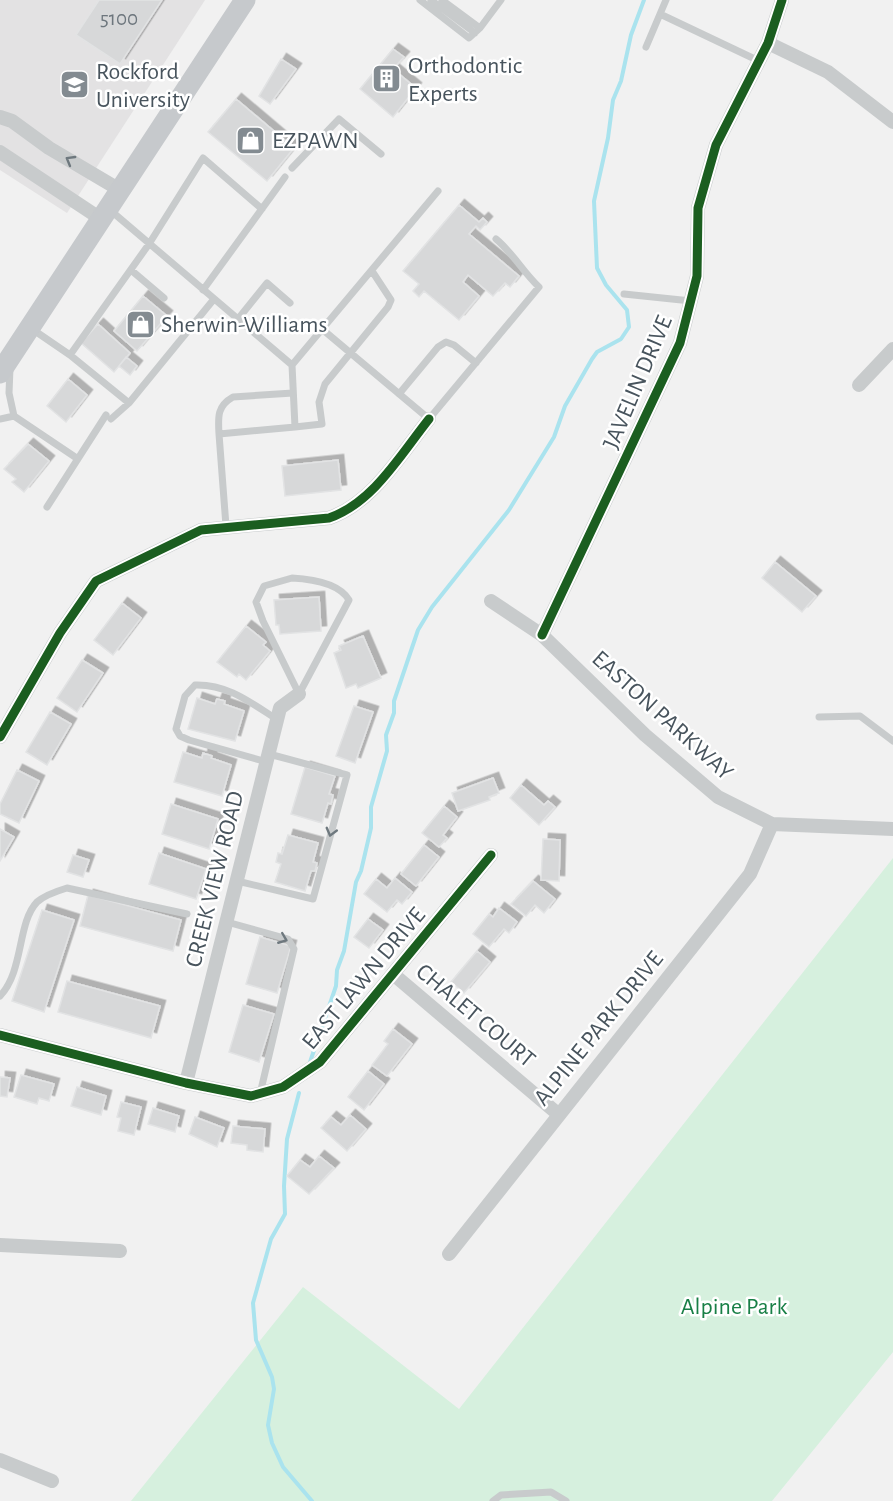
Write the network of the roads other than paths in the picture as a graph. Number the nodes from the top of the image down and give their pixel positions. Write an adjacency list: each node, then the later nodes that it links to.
1 (246, 0): 19 (main road)
2 (420, 0): 9 (lane)
3 (430, 0): 9 (lane)
4 (442, 0): 9 (lane)
5 (501, 0): 9 (lane)
6 (666, 0): 8 (lane)
7 (782, 0): 10 (street, JAVELIN DRIVE)
8 (660, 14): 11 (lane); 12 (lane)
9 (478, 31)
10 (768, 43): 12 (street, JAVELIN DRIVE); 14 (street)
11 (646, 47)
12 (759, 61): 31 (street, JAVELIN DRIVE)
13 (0, 117): 19 (street, one-way to 13)
14 (893, 122)
15 (0, 152): 22 (street)
16 (381, 154): 17 (lane)
17 (292, 168)
18 (285, 177): 21 (lane)
19 (120, 190): 22 (main road)
20 (438, 191): 26 (lane)
21 (262, 209): 24 (lane); 27 (lane)
22 (105, 214): 24 (lane); 34 (main road)
23 (495, 238): 39 (lane)
24 (149, 244): 25 (lane); 27 (lane)
25 (131, 270): 29 (lane); 38 (lane)
26 (372, 271): 35 (lane); 37 (lane)
27 (203, 290): 30 (lane)
28 (624, 294): 31 (lane)
29 (164, 298)
30 (214, 299): 33 (lane); 45 (lane)
31 (691, 301): 55 (street, JAVELIN DRIVE)
32 (290, 303): 33 (lane)
33 (238, 319): 41 (lane)
34 (30, 327): 38 (lane); 40 (main road)
35 (322, 329): 37 (lane); 41 (lane)
36 (893, 350): 42 (street)
37 (350, 353): 44 (lane); 49 (lane)
38 (70, 355): 45 (lane)
39 (476, 363): 44 (lane); 48 (lane)
40 (5, 365): 46 (lane)
41 (292, 365): 43 (lane)
42 (859, 385)
43 (293, 393): 49 (lane); 50 (lane)
44 (399, 394): 48 (lane)
45 (129, 403): 51 (lane)
46 (14, 416): 47 (lane); 51 (lane)
47 (0, 418)
48 (429, 419): 53 (street)
49 (295, 427): 50 (lane)
50 (219, 434): 53 (lane)
51 (78, 459): 52 (lane)
52 (47, 507)
53 (226, 526): 59 (street)
54 (491, 602): 55 (street, EASTON PARKWAY)
55 (542, 636): 62 (street, EASTON PARKWAY)
56 (299, 693): 56 (lane); 58 (street, CREEK VIEW ROAD)
57 (819, 717): 60 (lane)
58 (278, 720): 61 (street, CREEK VIEW ROAD); 61 (lane)
59 (0, 737)
60 (893, 741)
61 (268, 758): 65 (street, CREEK VIEW ROAD); 65 (lane, one-way to 65)
62 (772, 824): 63 (street, EASTON PARKWAY); 73 (street, ALPINE PARK DRIVE)
63 (893, 829)
64 (491, 855): 68 (street, EAST LAWN DRIVE)
65 (237, 881): 67 (street, CREEK VIEW ROAD)
66 (187, 914): 69 (lane)
67 (227, 922): 71 (street, CREEK VIEW ROAD); 72 (lane, one-way to 72)
68 (393, 974): 72 (street, EAST LAWN DRIVE); 73 (street, CHALET COURT)
69 (0, 996)
70 (0, 1035): 71 (street, EAST LAWN DRIVE)
71 (186, 1083): 72 (street, EAST LAWN DRIVE)
72 (260, 1094)
73 (558, 1114): 76 (street, ALPINE PARK DRIVE)
74 (0, 1245): 75 (street)
75 (120, 1251)
76 (449, 1254)
77 (0, 1460): 78 (street)
78 (52, 1481)
79 (494, 1501): 80 (lane)
80 (566, 1501)

